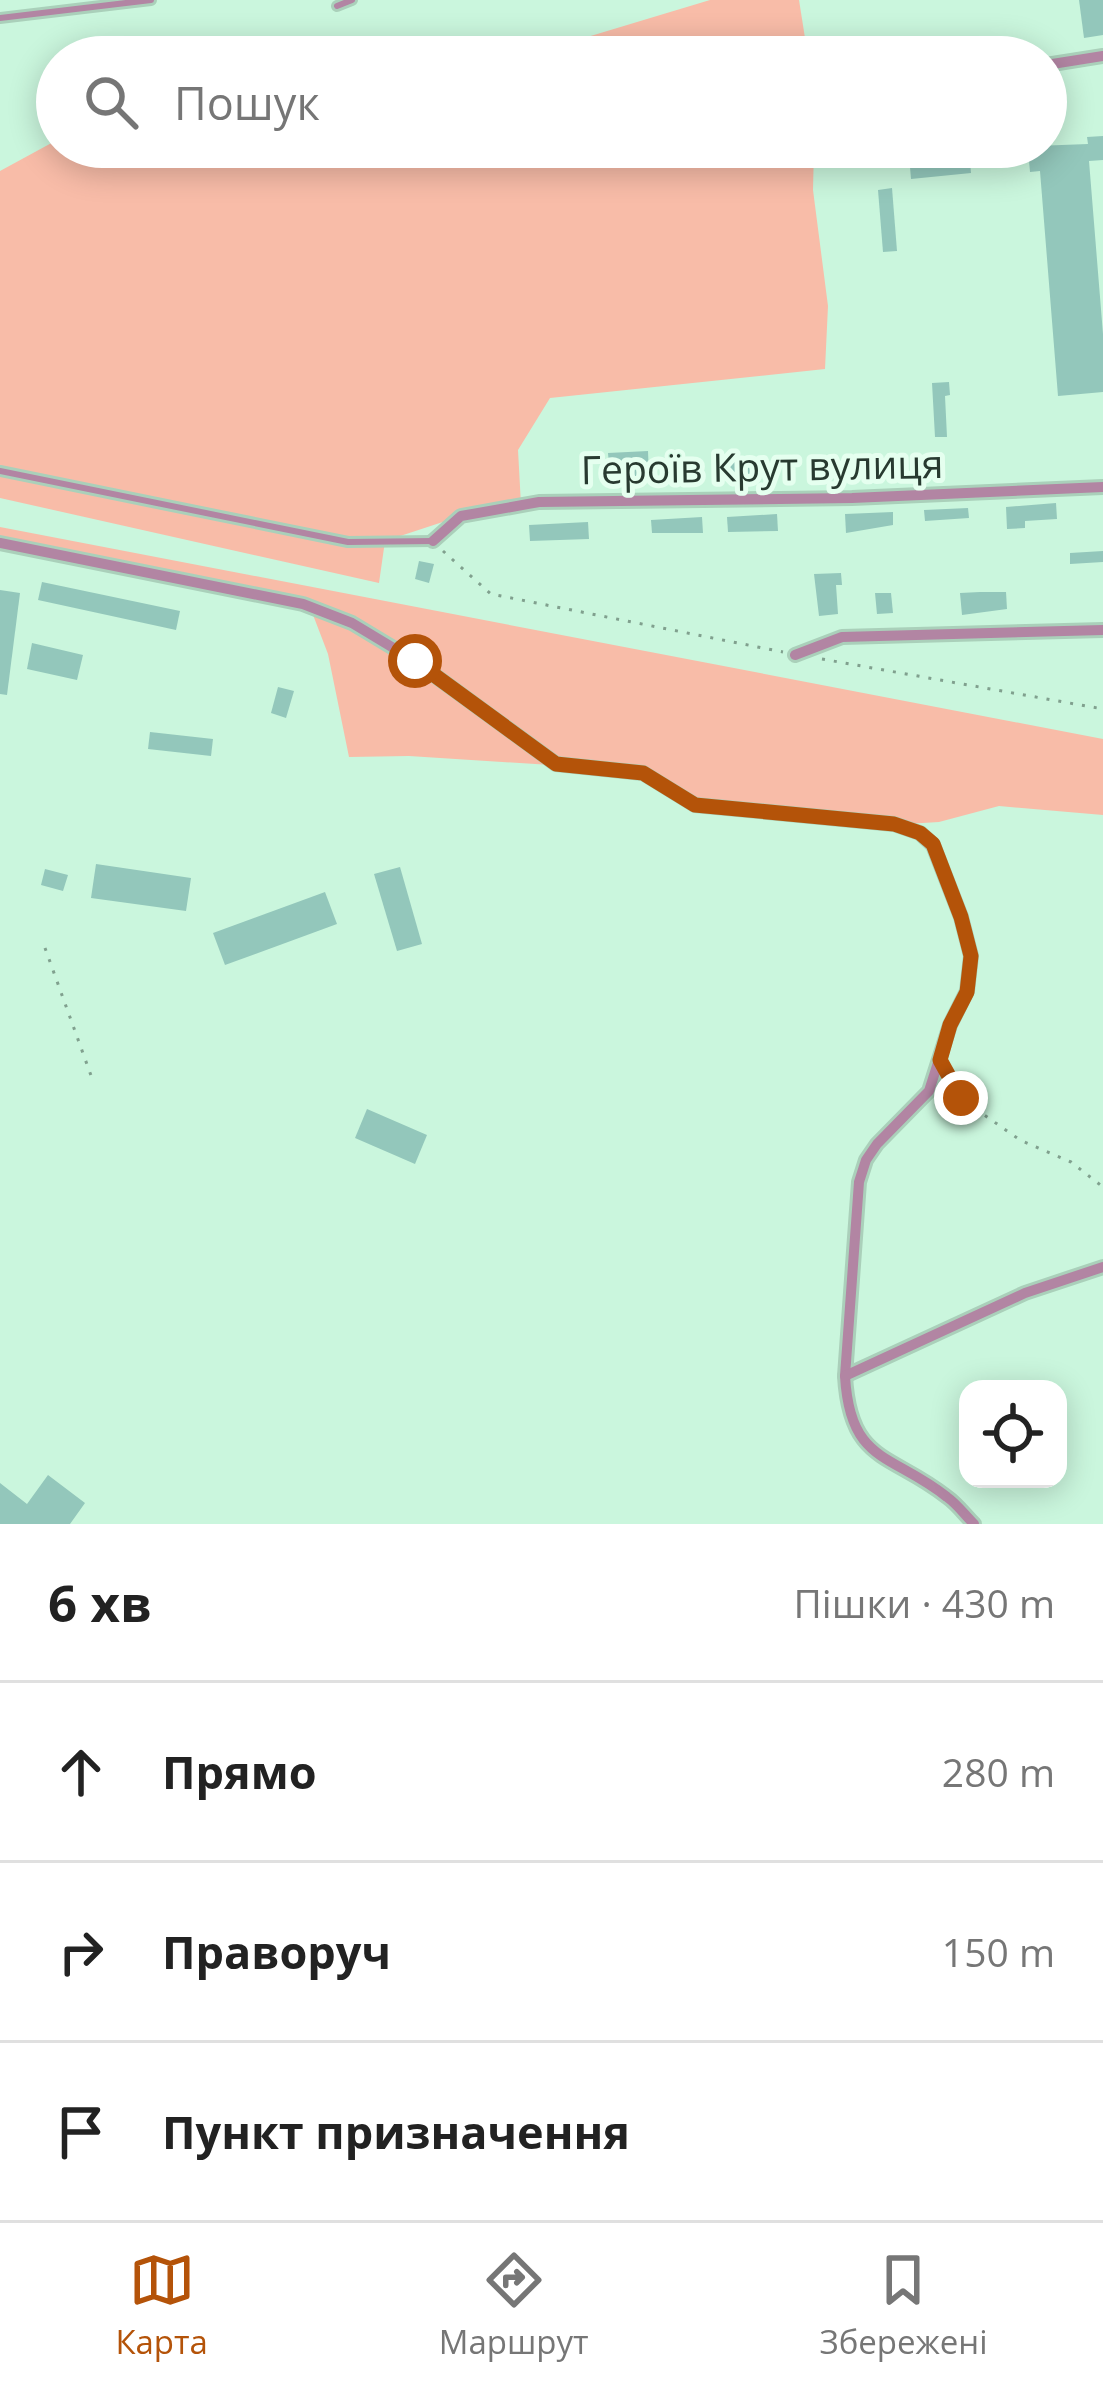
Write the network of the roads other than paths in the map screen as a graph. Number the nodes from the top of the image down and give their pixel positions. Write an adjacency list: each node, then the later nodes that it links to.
1 (151, 0): 4 (lane)
2 (352, 0): 3 (lane)
3 (337, 6)
4 (0, 18)
5 (1103, 56): 6 (street)
6 (1067, 62)
7 (0, 470): 9 (lane)
8 (1103, 487): 9 (street, Героїв Крут вулиця)
9 (433, 541)
10 (0, 543): 14 (street)
11 (1103, 629): 12 (street)
12 (795, 655)
13 (1103, 1267): 14 (street)
14 (845, 1376): 15 (street)
15 (974, 1524)

